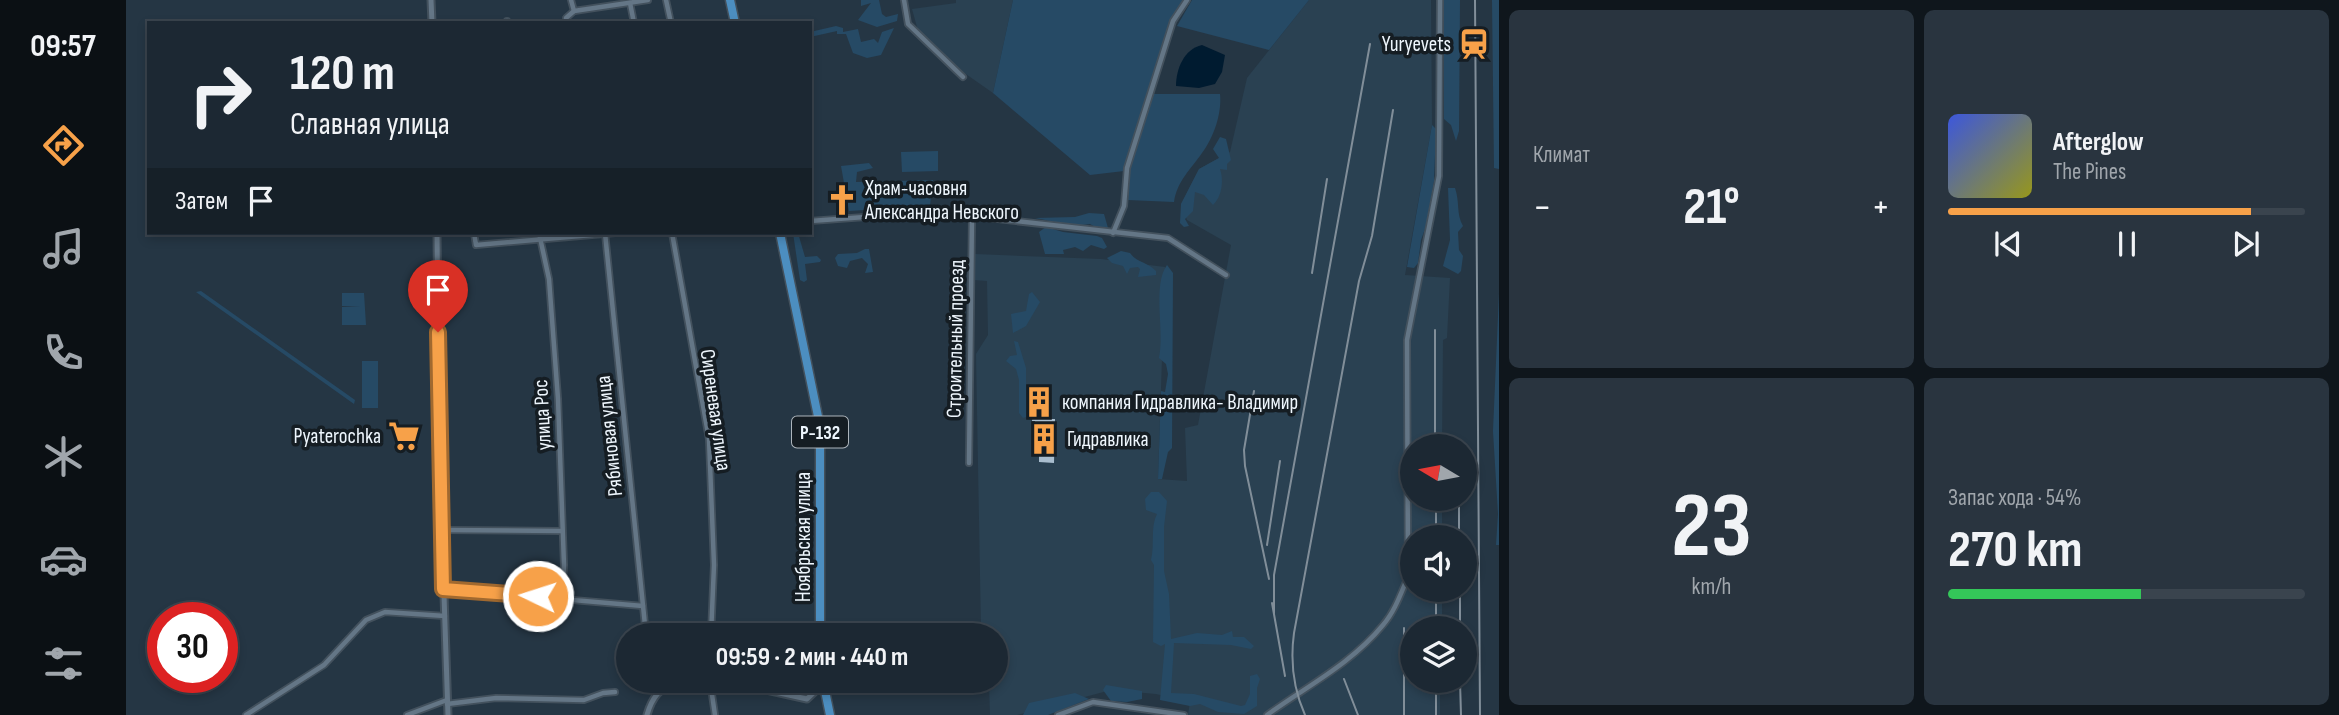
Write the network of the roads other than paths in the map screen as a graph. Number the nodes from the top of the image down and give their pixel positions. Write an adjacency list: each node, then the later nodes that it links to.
1 (431, 0): 11 (street)
2 (571, 0): 10 (street)
3 (648, 0): 9 (street)
4 (666, 0): 14 (street)
5 (730, 0): 15 (highway)
6 (904, 0): 16 (street)
7 (1187, 0): 19 (street)
8 (1440, 0): 54 (street)
9 (630, 4): 10 (street); 13 (street)
10 (574, 11): 12 (street)
11 (432, 21)
12 (566, 21)
13 (634, 21)
14 (671, 21)
15 (735, 21)
16 (963, 77)
17 (972, 215): 18 (street); 19 (street); 29 (street, Строительный проезд)
18 (812, 221)
19 (1113, 233): 28 (street)
20 (437, 235): 30 (street)
21 (474, 235): 27 (street)
22 (539, 235): 27 (street, улица Рос)
23 (597, 235): 27 (street)
24 (606, 235): 34 (street, Рябиновая улица)
25 (672, 235): 37 (street, Сиреневая улица)
26 (780, 235): 38 (highway, Ноябрьская улица / Р-132)
27 (540, 241): 31 (street, улица Рос)
28 (1226, 275)
29 (969, 463)
30 (443, 530): 31 (street); 32 (street)
31 (561, 531): 33 (street, улица Рос)
32 (443, 589): 33 (street); 35 (street)
33 (562, 598): 34 (street)
34 (643, 606): 36 (street, Рябиновая улица)
35 (445, 617): 45 (street); 46 (street)
36 (645, 623)
37 (712, 623)
38 (820, 623)
39 (615, 692): 45 (street)
40 (657, 693): 49 (street)
41 (712, 693): 50 (street)
42 (779, 693): 43 (street)
43 (813, 693)
44 (825, 693): 51 (highway)
45 (447, 702): 47 (street); 48 (street)
46 (246, 715)
47 (407, 715)
48 (448, 715)
49 (647, 715)
50 (715, 715)
51 (830, 715)
52 (1058, 715): 53 (street)
53 (1184, 715)
54 (1267, 715)

